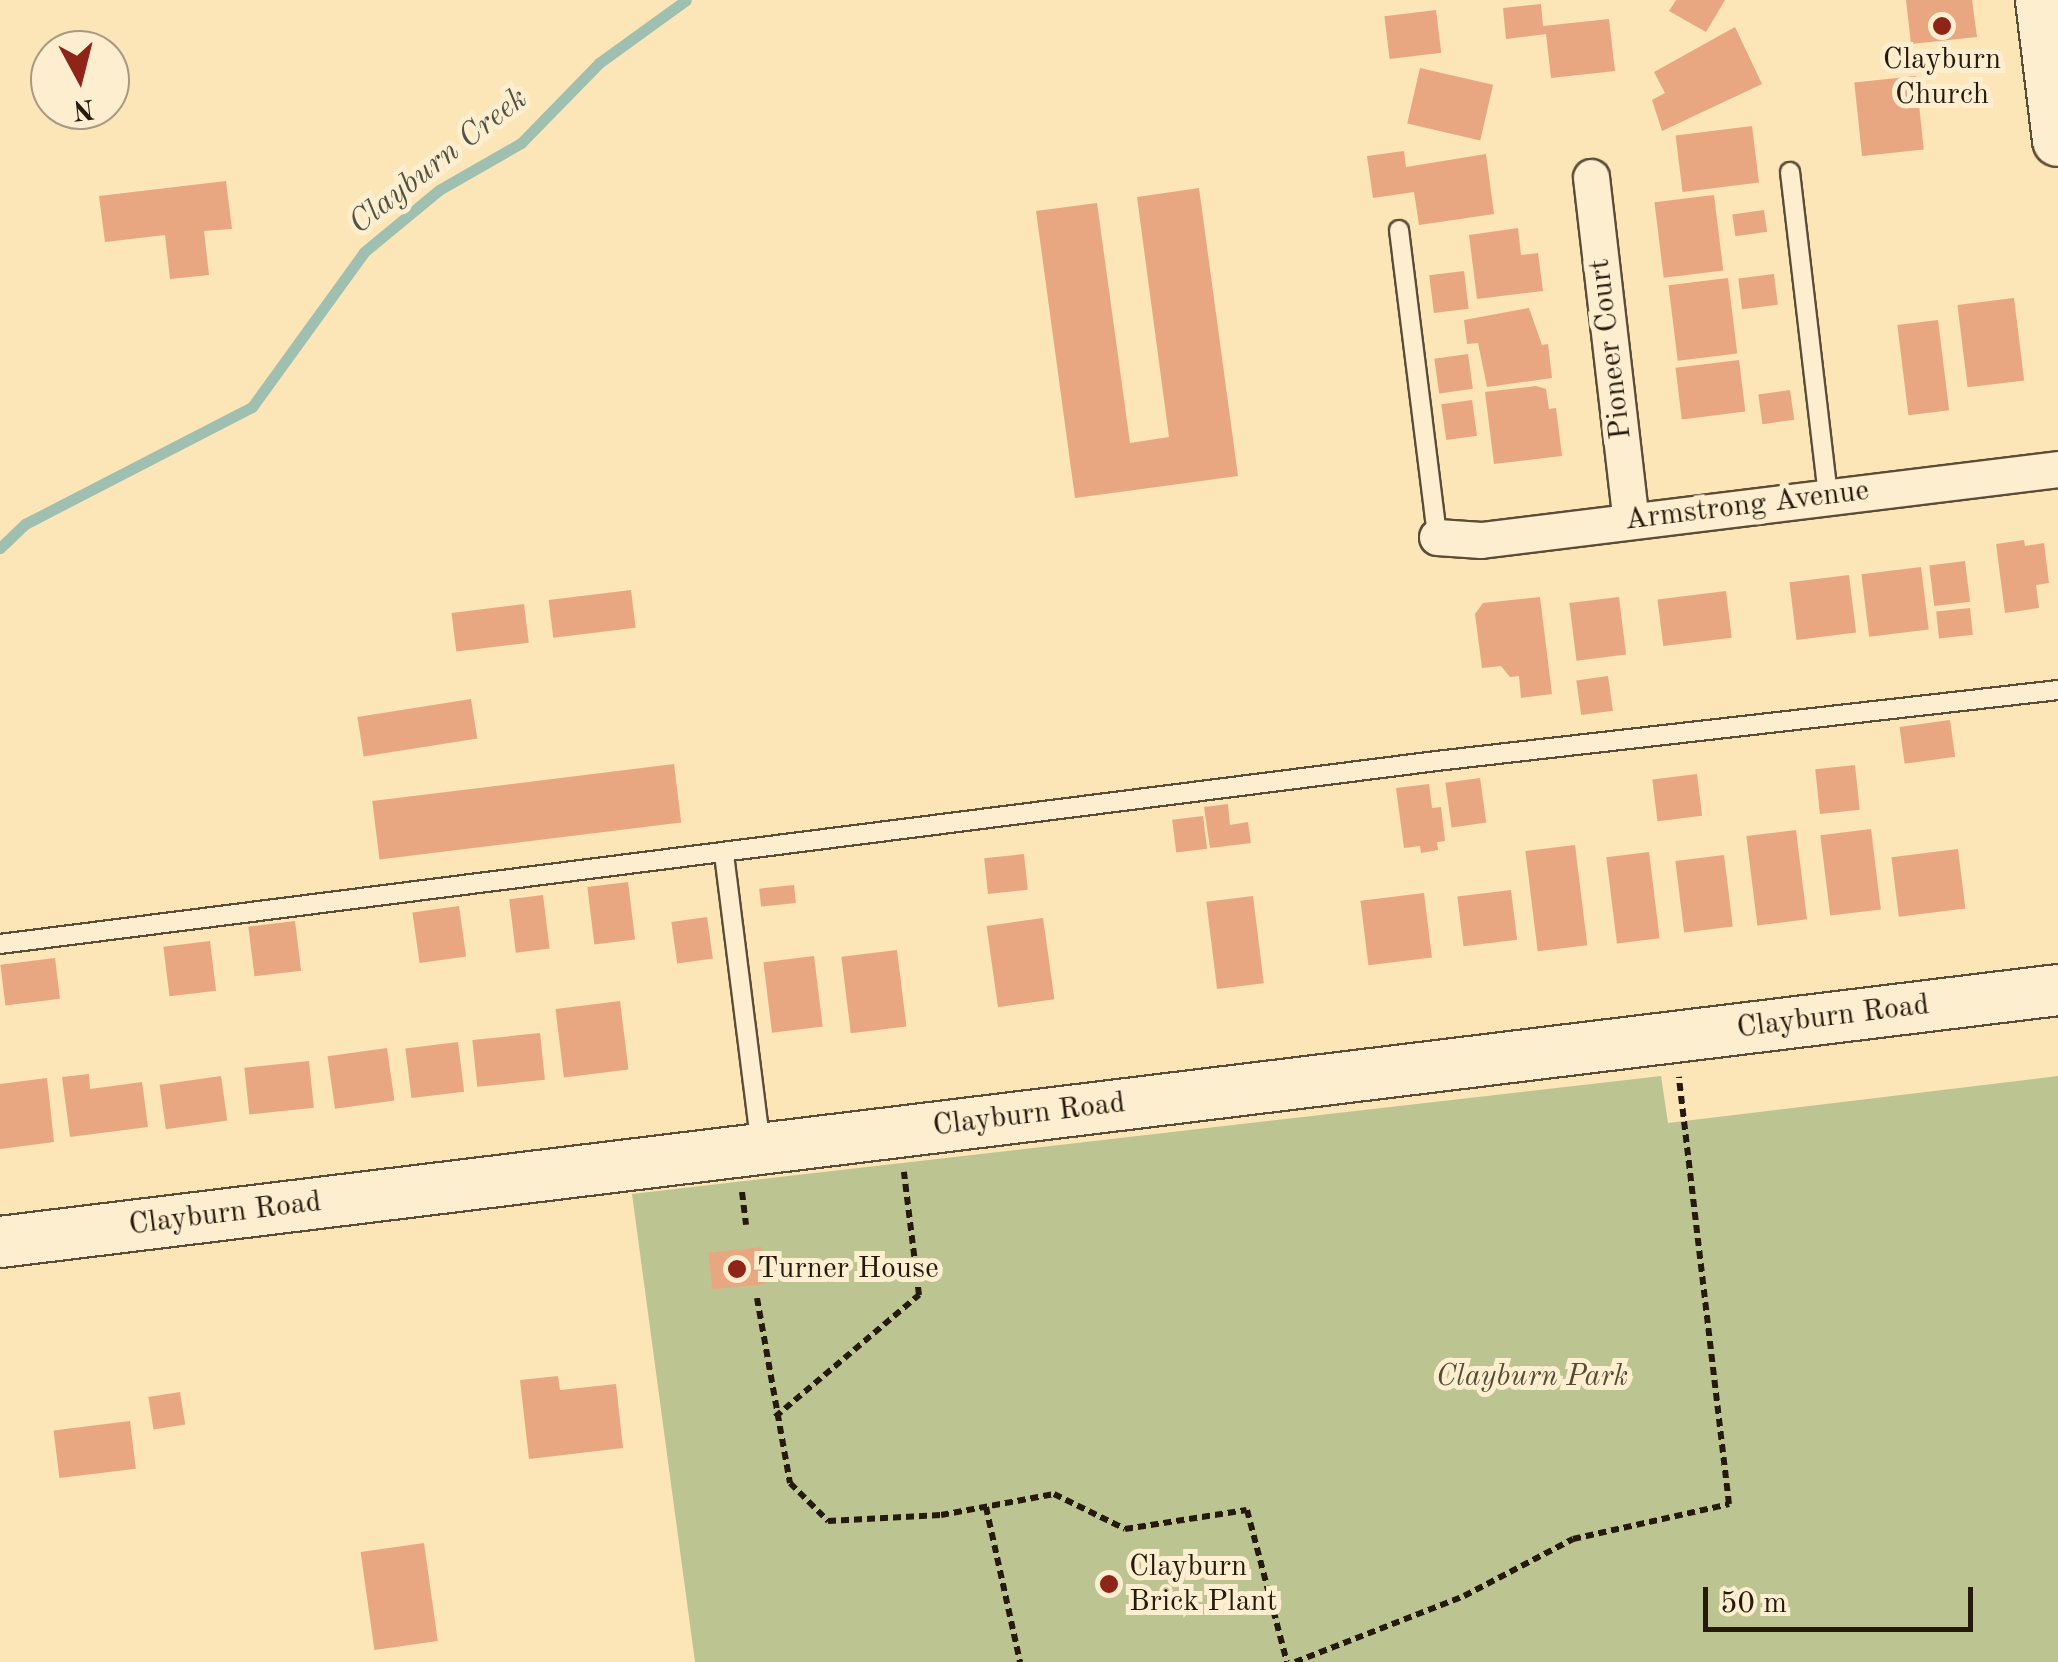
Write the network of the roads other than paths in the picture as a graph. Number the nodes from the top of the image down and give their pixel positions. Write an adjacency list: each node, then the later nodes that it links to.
1 (2041, 0): 2 (street)
2 (2058, 140)
3 (1790, 172): 7 (lane)
4 (1591, 176): 8 (street, Pioneer Court)
5 (1399, 230): 9 (lane)
6 (2058, 469): 7 (street, Armstrong Avenue)
7 (1828, 496): 8 (street, Armstrong Avenue)
8 (1631, 521): 9 (street, Armstrong Avenue)
9 (1437, 537)
10 (2058, 690): 11 (lane)
11 (724, 854): 12 (lane); 14 (lane)
12 (0, 944)
13 (2058, 990): 14 (street, Clayburn Road)
14 (761, 1148): 15 (street, Clayburn Road)
15 (0, 1242)

